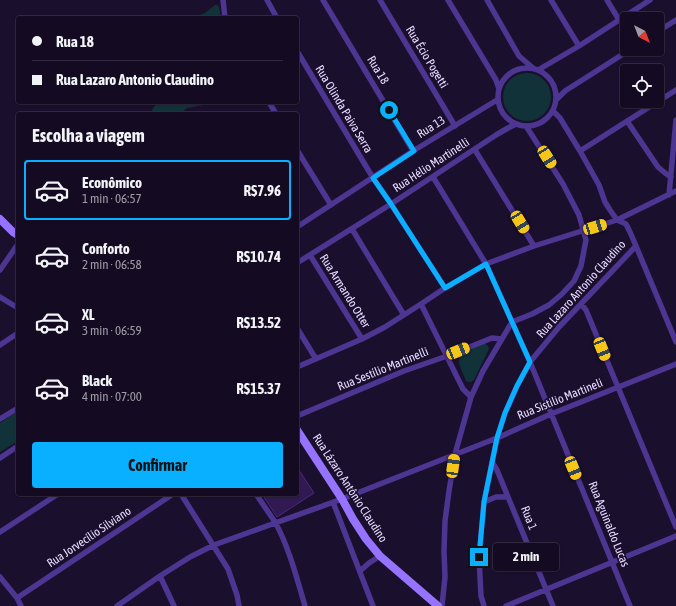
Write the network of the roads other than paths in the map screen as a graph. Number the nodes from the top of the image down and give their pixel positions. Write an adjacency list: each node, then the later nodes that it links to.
1 (223, 0): 10 (street)
2 (267, 0): 11 (street)
3 (323, 0): 30 (street, Rua 18)
4 (380, 0): 27 (street, Rua Écio Pogetti)
5 (448, 0): 19 (street)
6 (487, 0): 18 (street)
7 (551, 0): 15 (street)
8 (608, 0): 12 (street)
9 (650, 0): 12 (street)
10 (225, 16)
11 (276, 16)
12 (619, 20): 15 (street)
13 (676, 20): 14 (street)
14 (664, 28)
15 (579, 46): 18 (street)
16 (299, 54): 35 (street, Rua Olinda Paiva Serra)
17 (620, 55): 22 (street)
18 (535, 69): 19 (street); 22 (street)
19 (499, 89): 21 (street)
20 (676, 90): 25 (street)
21 (498, 100): 26 (street); 27 (street, Rua 13)
22 (556, 101): 23 (street)
23 (553, 111): 28 (street); 31 (street, Rua Lazaro Antonio Claudino)
24 (676, 120): 34 (street)
25 (627, 121): 31 (street); 34 (street)
26 (516, 124): 28 (street); 29 (street, Rua Hélio Martinelli)
27 (455, 126): 30 (street, Rua 13)
28 (526, 126): 44 (street)
29 (475, 150): 33 (street, Rua Hélio Martinelli); 46 (street)
30 (414, 151): 35 (street, Rua 13)
31 (580, 151): 41 (street, Rua Lazaro Antonio Claudino)
32 (299, 158): 39 (street)
33 (433, 177): 38 (street, Rua Hélio Martinelli); 51 (street)
34 (671, 177): 37 (street)
35 (373, 178): 38 (street, Rua Olinda Paiva Serra); 39 (street, Rua 13)
36 (676, 191): 37 (street)
37 (669, 195): 41 (street)
38 (391, 204): 43 (street, Rua Hélio Martinelli); 53 (street, Rua Olinda Paiva Serra)
39 (331, 205): 42 (street, Rua 13)
40 (0, 219): 45 (main road)
41 (617, 220): 44 (street); 47 (street, Rua Lazaro Antonio Claudino)
42 (299, 226)
43 (352, 229): 49 (street, Rua Hélio Martinelli); 58 (street)
44 (584, 230): 46 (street); 59 (street, Rua Lazaro Antonio Claudino)
45 (16, 234)
46 (534, 246): 51 (street)
47 (636, 246): 56 (street, Rua Lazaro Antonio Claudino); 64 (street)
48 (16, 247): 52 (street)
49 (310, 255): 50 (street, Rua Hélio Martinelli); 62 (street, Rua Armando Otter)
50 (299, 262)
51 (486, 264): 53 (street); 59 (street)
52 (0, 270)
53 (445, 288): 55 (street)
54 (0, 297): 57 (street)
55 (422, 304): 58 (street); 66 (street)
56 (581, 304): 68 (street, Rua Lazaro Antonio Claudino); 71 (street)
57 (16, 307)
58 (404, 315): 62 (street)
59 (512, 322): 63 (street); 68 (street)
60 (299, 331): 67 (street)
61 (16, 334): 65 (street)
62 (362, 339): 67 (street)
63 (501, 339): 66 (street, Rua Sestílio Martinelli); 72 (street)
64 (676, 342)
65 (0, 345)
66 (447, 356): 72 (street); 75 (street, Rua Sestílio Martinelli)
67 (316, 359): 70 (street)
68 (530, 362): 74 (street, Rua Aguinaldo Lucas); 77 (street, Rua Lazaro Antonio Claudino)
69 (676, 364): 71 (street, Rua Sistilio Martineli)
70 (299, 366)
71 (618, 388): 74 (street, Rua Sistilio Martineli); 92 (street)
72 (471, 396): 80 (street)
73 (16, 409): 76 (street)
74 (551, 414): 77 (street, Rua Sistilio Martineli); 97 (street, Rua Aguinaldo Lucas)
75 (299, 415)
76 (0, 419)
77 (497, 438): 80 (street, Rua Sistilio Martineli); 82 (street, Rua Lazaro Antonio Claudino)
78 (300, 441): 88 (main road, Rua Lázaro Antônio Claudino)
79 (16, 447): 81 (street)
80 (455, 454): 88 (street, Rua Sistilio Martineli); 110 (street)
81 (0, 458)
82 (492, 462): 87 (street, Rua 1); 90 (street, Rua Lazaro Antonio Claudino)
83 (55, 496): 93 (street)
84 (170, 496): 102 (street, Rua Jorvecílio Silviano)
85 (182, 496): 95 (street)
86 (257, 496): 91 (street)
87 (508, 497): 90 (street); 101 (street, Rua 1)
88 (342, 499): 89 (street, Rua Sistilio Martineli); 96 (main road, Rua Lázaro Antônio Claudino)
89 (333, 502): 91 (street, Rua Sistilio Martineli); 98 (street)
90 (484, 502): 111 (street, Rua Lazaro Antonio Claudino)
91 (275, 523): 95 (street, Rua Sistilio Martineli); 107 (street)
92 (676, 527)
93 (0, 532)
94 (676, 536): 97 (street)
95 (214, 545): 99 (street, Rua Sistilio Martineli); 106 (street)
96 (380, 556): 98 (street); 109 (main road, Rua Lázaro Antônio Claudino)
97 (612, 563): 101 (street); 114 (street, Rua Aguinaldo Lucas)
98 (360, 571): 108 (street)
99 (160, 576): 104 (street, Rua Sistilio Martineli); 105 (street)
100 (0, 577): 102 (street)
101 (546, 589): 112 (street); 113 (street, Rua 1)
102 (17, 598): 103 (street)
103 (21, 606)
104 (117, 606)
105 (174, 606)
106 (239, 606)
107 (305, 606)
108 (373, 606)
109 (438, 606)
110 (442, 606)
111 (484, 606)
112 (506, 606)
113 (553, 606)
114 (630, 606)

